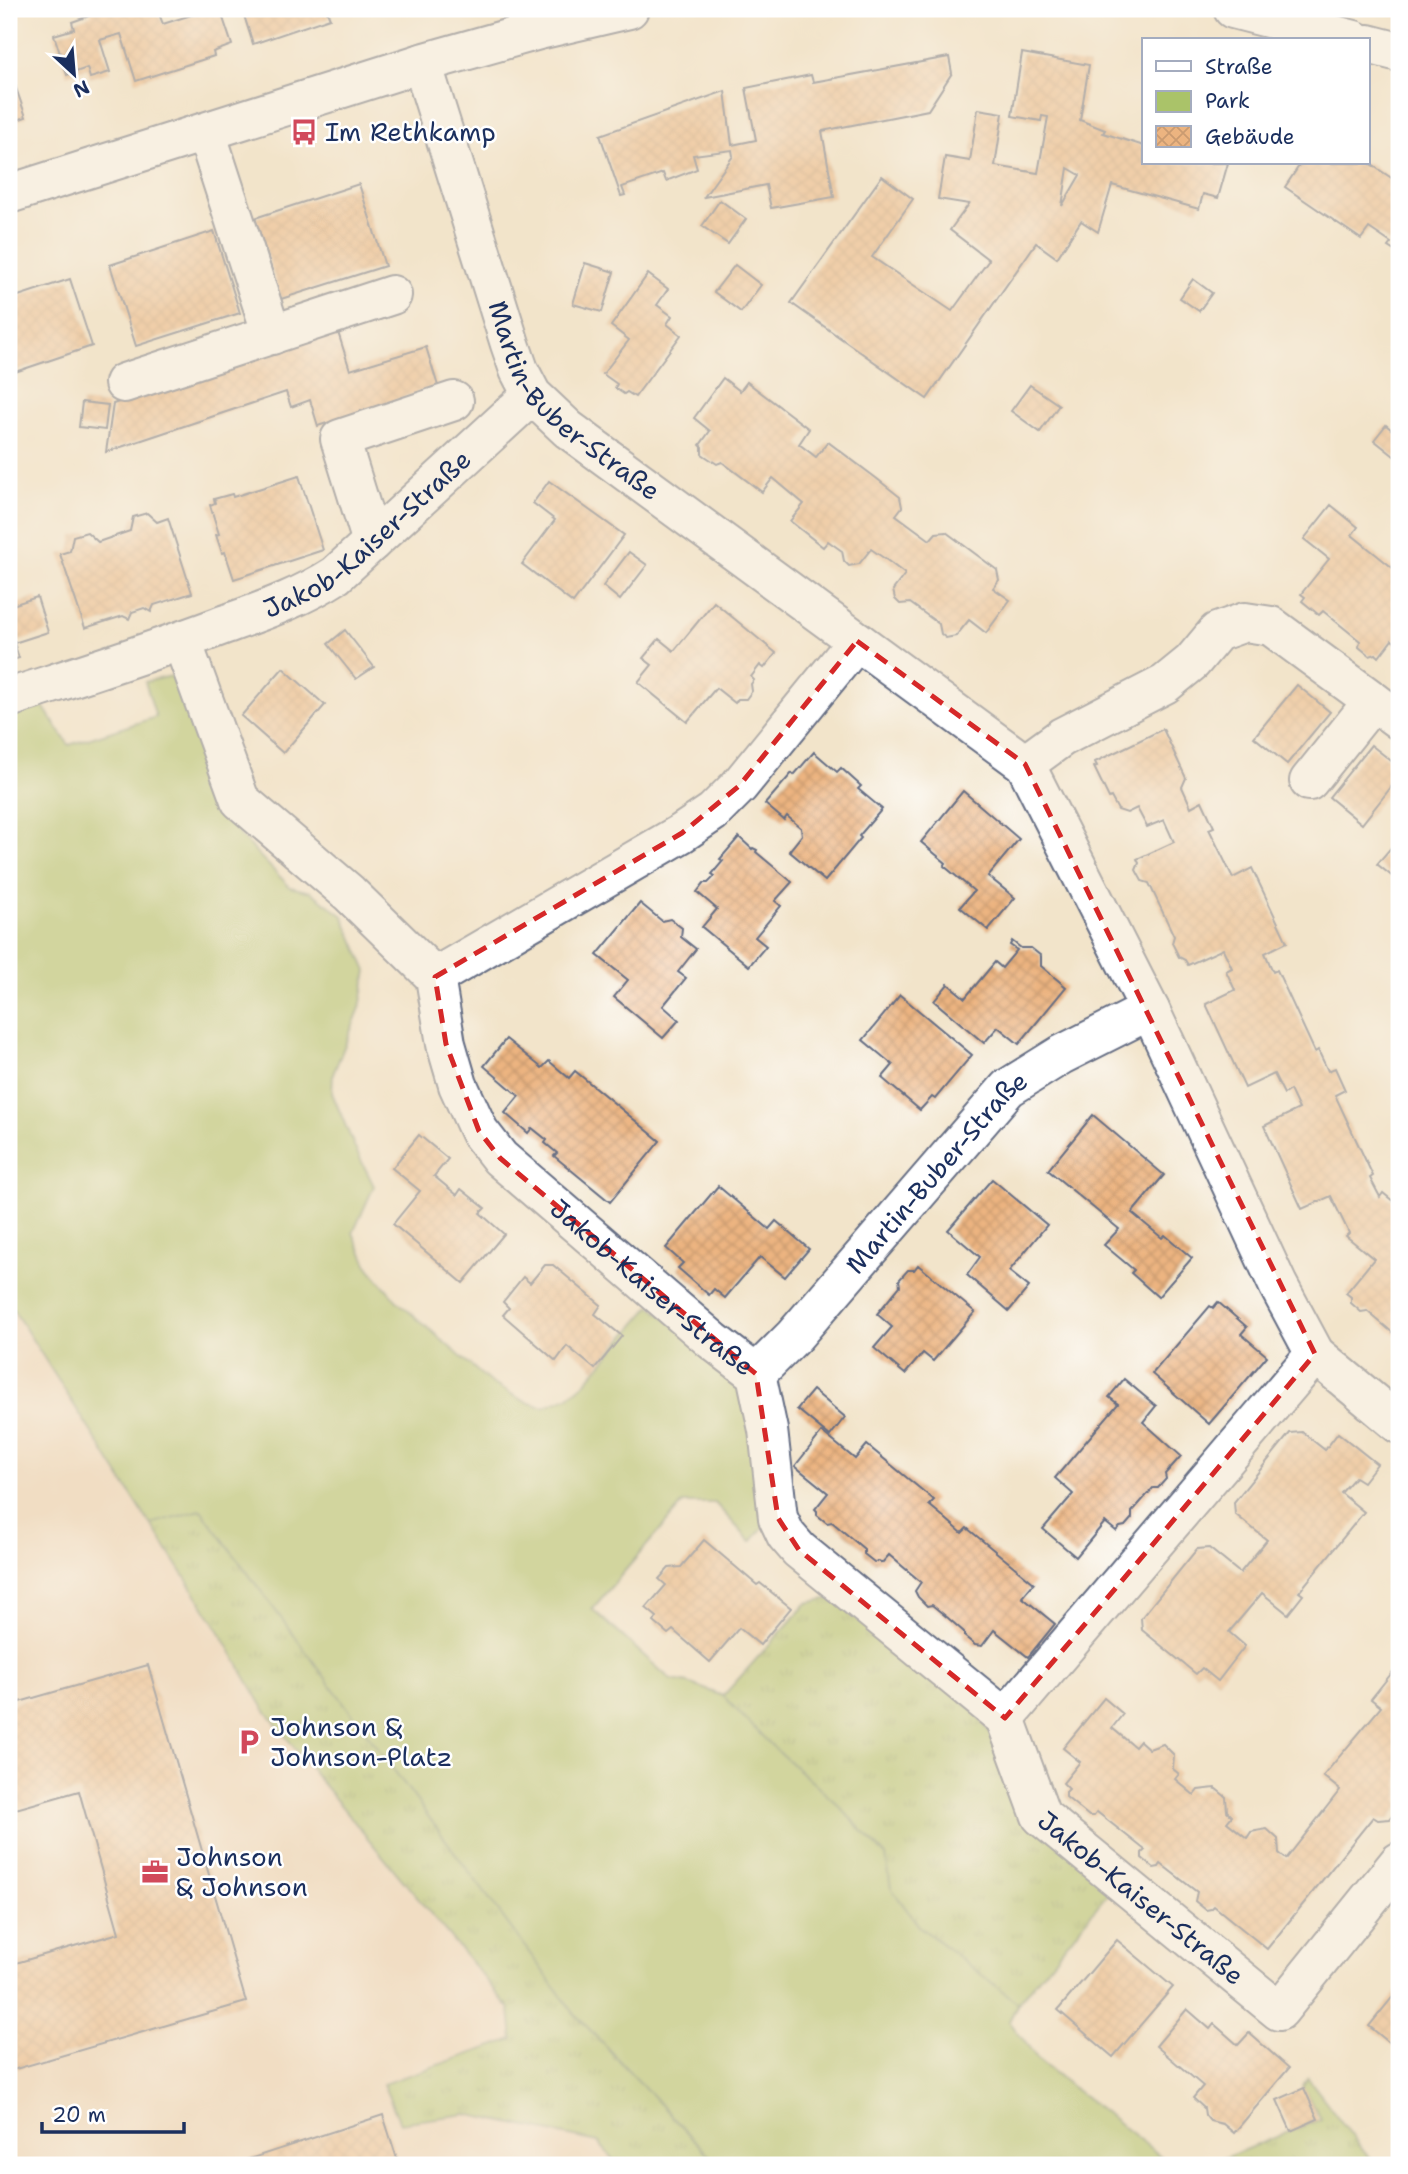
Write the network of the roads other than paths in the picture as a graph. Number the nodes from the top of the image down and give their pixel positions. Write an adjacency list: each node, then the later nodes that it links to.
1 (1233, 9): 3 (street)
2 (613, 10): 6 (street)
3 (1346, 38)
4 (1370, 45): 5 (street)
5 (1399, 52)
6 (422, 63): 7 (street); 12 (street, Martin-Buber-Straße)
7 (206, 132): 8 (street); 10 (street)
8 (9, 194)
9 (392, 295): 10 (street)
10 (272, 335): 11 (street)
11 (124, 383)
12 (532, 395): 14 (street, Jakob-Kaiser-Straße); 16 (street, Martin-Buber-Straße)
13 (454, 401): 14 (street)
14 (372, 542): 15 (street, Jakob-Kaiser-Straße)
15 (182, 641): 17 (street, Jakob-Kaiser-Straße); 21 (street)
16 (857, 641): 19 (street, Martin-Buber-Straße); 21 (street)
17 (9, 698)
18 (1386, 710): 19 (street); 20 (street)
19 (1025, 764): 22 (street, Martin-Buber-Straße)
20 (1308, 781)
21 (435, 977): 24 (street, Jakob-Kaiser-Straße)
22 (1150, 1010): 23 (street, Martin-Buber-Straße); 24 (street, Martin-Buber-Straße)
23 (1315, 1354): 25 (street, Martin-Buber-Straße); 26 (street)
24 (756, 1374): 26 (street, Jakob-Kaiser-Straße)
25 (1399, 1424)
26 (1005, 1718): 27 (street, Jakob-Kaiser-Straße)
27 (1399, 1862)

